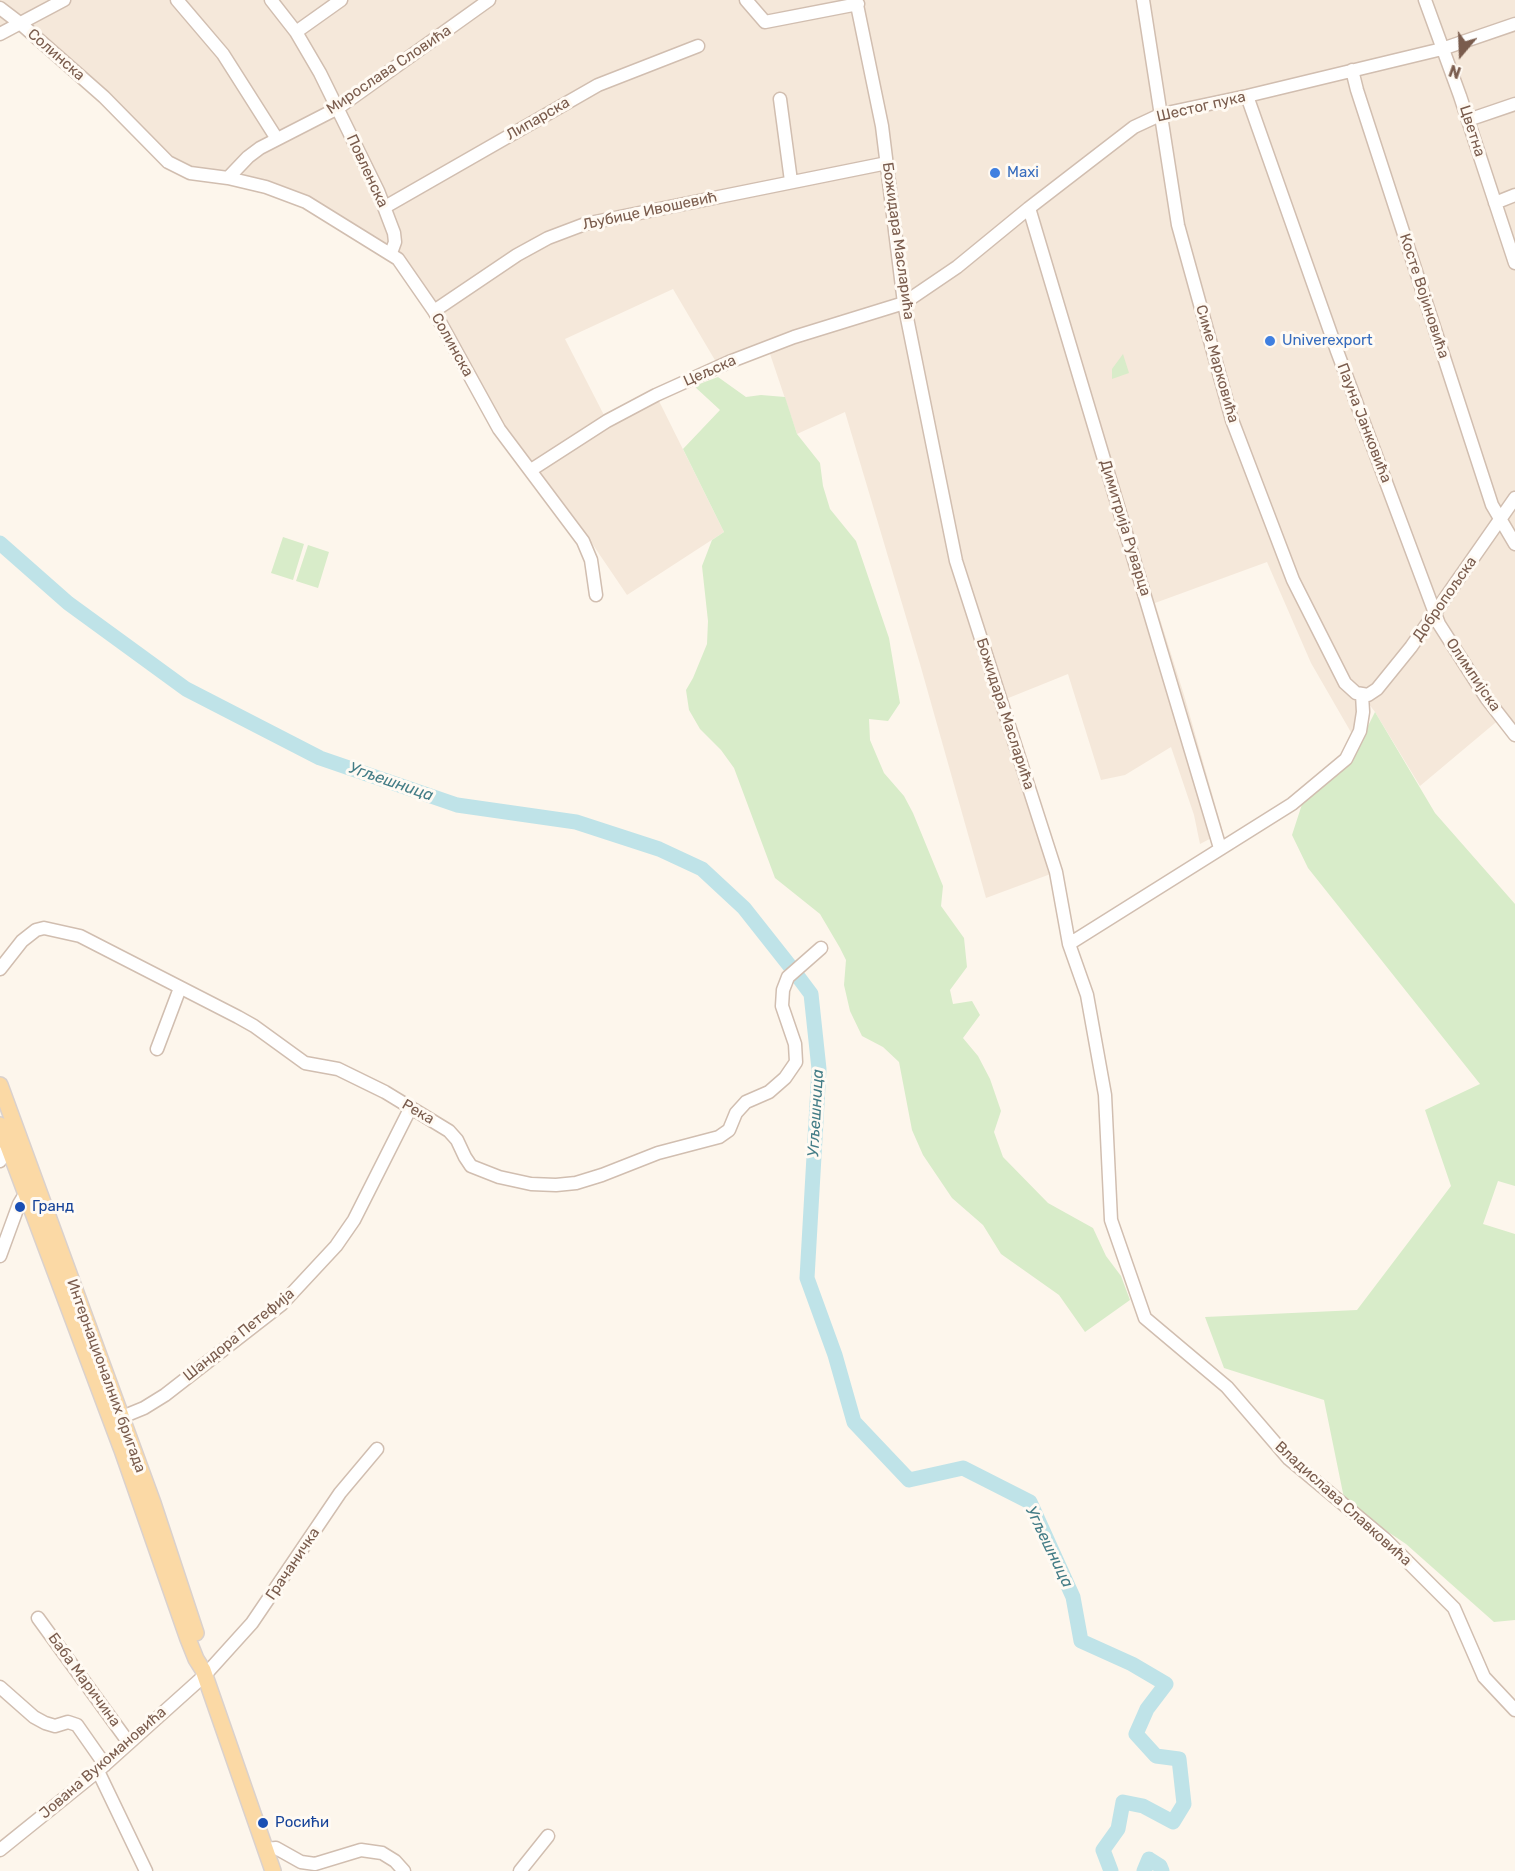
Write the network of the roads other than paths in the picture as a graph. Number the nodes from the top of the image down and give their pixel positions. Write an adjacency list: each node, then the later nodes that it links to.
1 (64, 0): 11 (street)
2 (177, 0): 24 (street)
3 (271, 0): 13 (street, Повленска)
4 (341, 0): 13 (street)
5 (489, 0): 21 (street, Мирослава Словића)
6 (746, 0): 9 (street)
7 (1143, 0): 22 (street, Симе Марковића)
8 (1425, 0): 16 (street, Цветна)
9 (857, 2): 25 (street, Божидара Масларића)
10 (0, 8): 11 (street, Солинска)
11 (21, 24): 14 (street); 26 (street, Солинска)
12 (1515, 24): 16 (street, Шестог пука)
13 (296, 32): 21 (street, Повленска)
14 (0, 34)
15 (698, 46): 30 (street, Липарска)
16 (1442, 49): 17 (street, Шестог пука); 23 (street, Цветна)
17 (1352, 70): 18 (street, Шестог пука); 38 (street, Косте Војиновића)
18 (1248, 96): 22 (street, Шестог пука); 41 (street, Пауна Јанковића)
19 (780, 99): 27 (street)
20 (1515, 104): 23 (street)
21 (338, 108): 24 (street, Мирослава Словића); 30 (street, Повленска)
22 (1162, 114): 31 (street, Шестог пука); 42 (street, Симе Марковића)
23 (1468, 120): 29 (street, Цветна)
24 (277, 139): 26 (street)
25 (887, 163): 27 (street, Љубице Ивошевић); 34 (street, Божидара Масларића)
26 (228, 178): 32 (street, Солинска)
27 (791, 181): 35 (street, Љубице Ивошевић)
28 (1515, 195): 29 (street)
29 (1495, 203): 33 (street, Цветна)
30 (386, 207): 32 (street, Повленска)
31 (1029, 208): 34 (street, Шестог пука); 44 (street, Димитрија Руварца)
32 (391, 253): 35 (street, Солинска)
33 (1515, 263)
34 (904, 303): 36 (street, Цељска); 45 (street, Божидара Масларића)
35 (434, 311): 36 (street, Солинска)
36 (531, 470): 40 (street, Солинска)
37 (1515, 498): 38 (street, Добропољска)
38 (1500, 520): 39 (street, Косте Војиновића); 41 (street, Добропољска)
39 (1515, 544)
40 (596, 596)
41 (1436, 612): 42 (street, Добропољска); 43 (street, Олимпијска)
42 (1365, 694): 44 (street)
43 (1515, 735)
44 (1220, 848): 45 (street)
45 (1069, 944): 57 (street, Божидара Масларића)
46 (821, 948): 51 (street, Река)
47 (0, 969): 48 (street, Река)
48 (180, 988): 49 (street); 51 (street, Река)
49 (157, 1049)
50 (0, 1085): 58 (main road, Интернационалних бригада)
51 (410, 1109): 58 (street, Шандора Петефија)
52 (0, 1125): 53 (main road, Интернационалних бригада)
53 (8, 1146): 54 (street); 55 (main road, Интернационалних бригада)
54 (0, 1161)
55 (26, 1194): 56 (street); 61 (main road, Интернационалних бригада)
56 (0, 1256)
57 (1227, 1387): 63 (street, Владислава Славковића)
58 (122, 1417): 61 (main road, Интернационалних бригада)
59 (377, 1449): 61 (street, Грачаничка)
60 (38, 1618): 64 (street, Баба Маричина)
61 (204, 1672): 64 (street, Јована Вукомановића); 67 (main road, Интернационалних бригада)
62 (0, 1687): 65 (street)
63 (1515, 1710)
64 (129, 1743): 65 (street, Јована Вукомановића)
65 (101, 1768): 68 (street, Јована Вукомановића); 69 (street)
66 (549, 1836): 72 (street)
67 (265, 1849): 70 (main road, Интернационалних бригада); 71 (street)
68 (0, 1850)
69 (146, 1871)
70 (273, 1871)
71 (404, 1871)
72 (520, 1871)

